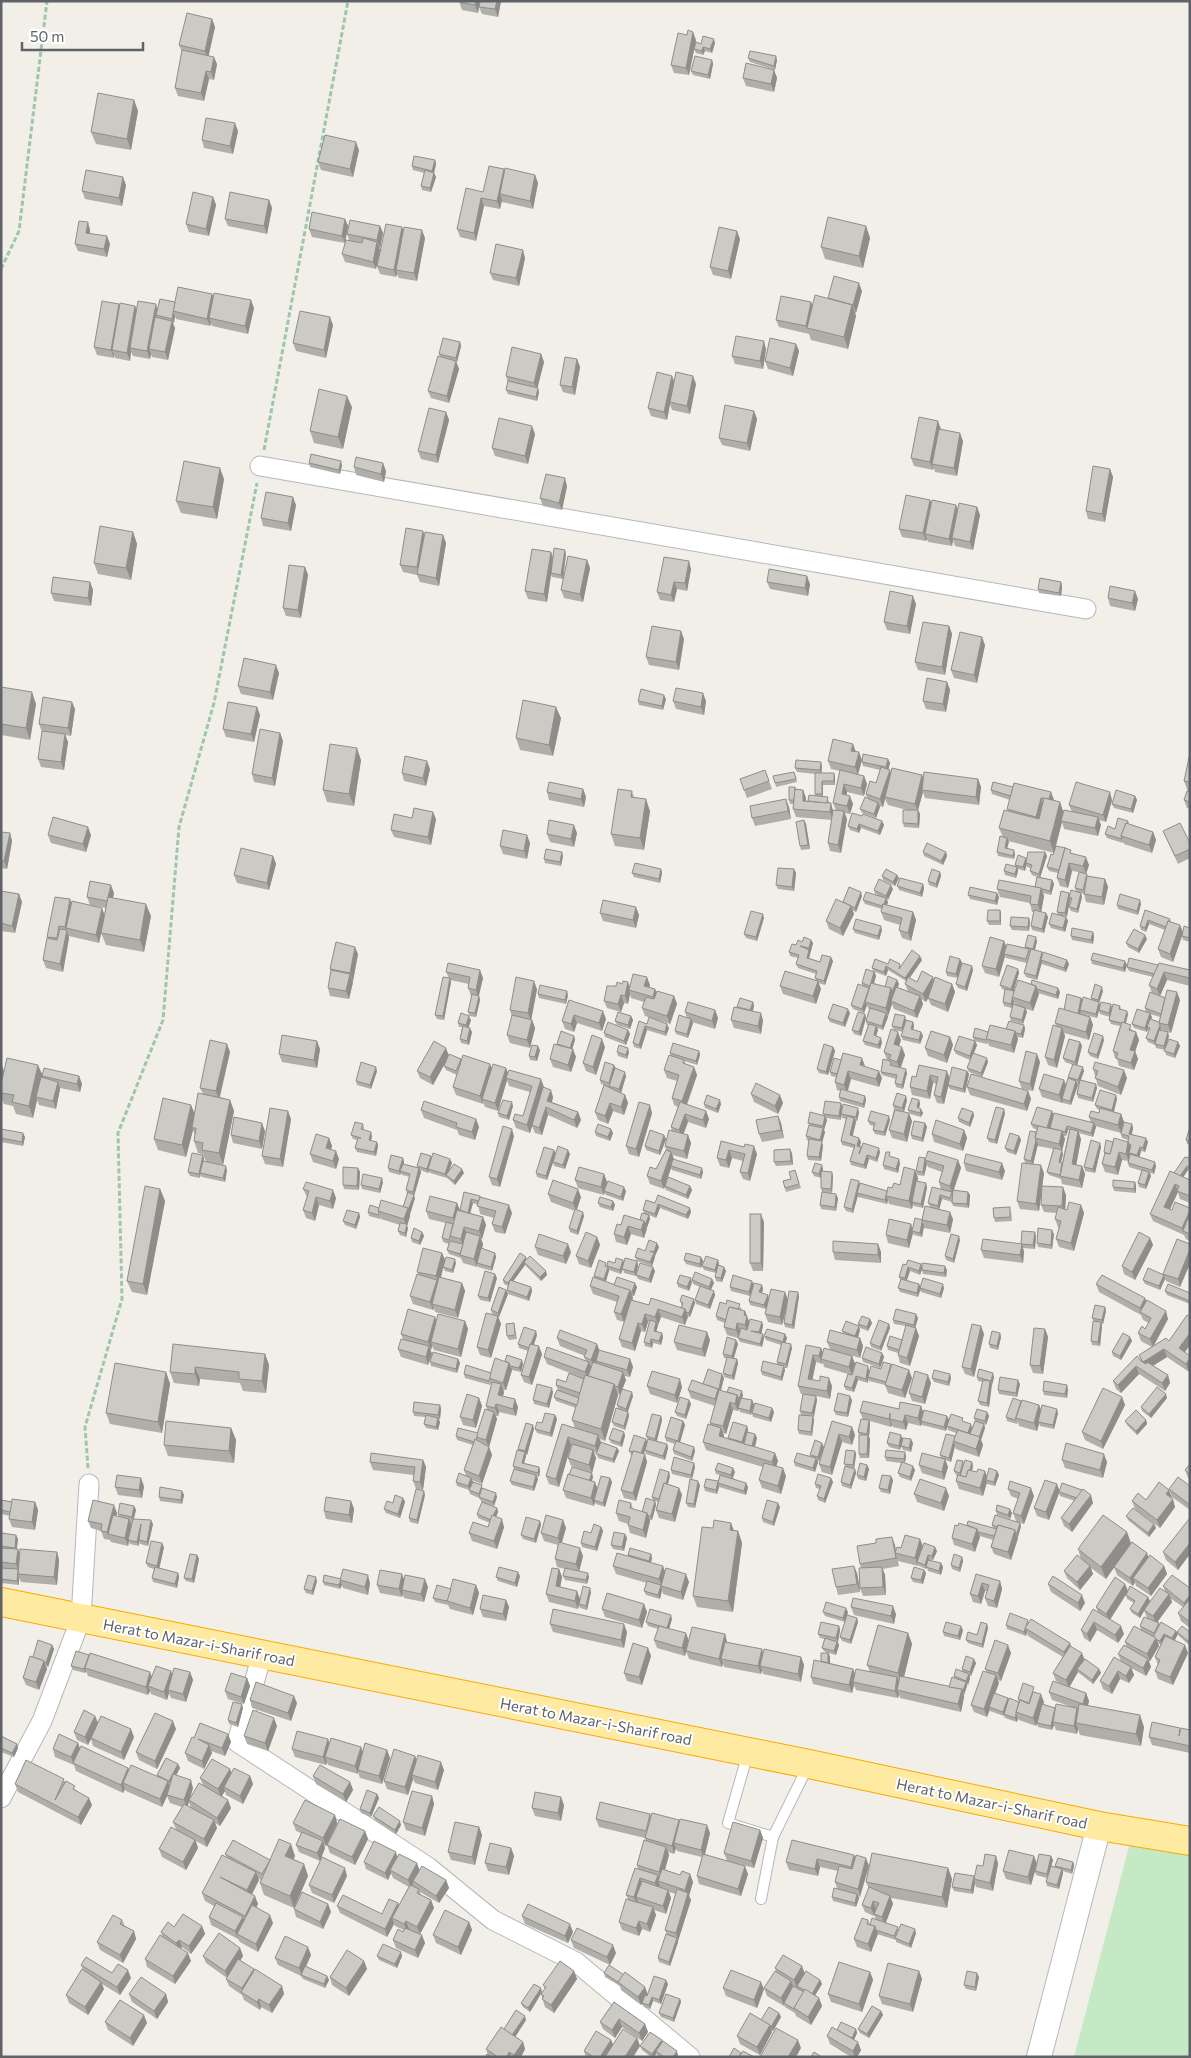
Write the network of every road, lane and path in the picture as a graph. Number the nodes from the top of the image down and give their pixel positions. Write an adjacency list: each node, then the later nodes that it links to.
1 (47, 1): 3 (path)
2 (348, 1): 4 (path)
3 (1, 269)
4 (260, 466): 5 (street); 6 (path)
5 (1086, 609)
6 (90, 1484): 8 (street)
7 (1, 1602): 8 (highway, Herat to Mazar-i-Sharif road)
8 (81, 1618): 9 (highway, Herat to Mazar-i-Sharif road); 12 (street)
9 (262, 1654): 10 (highway, Herat to Mazar-i-Sharif road); 17 (street)
10 (748, 1752): 11 (highway, Herat to Mazar-i-Sharif road); 14 (lane)
11 (809, 1764): 13 (highway, Herat to Mazar-i-Sharif road); 14 (lane)
12 (1, 1798)
13 (1098, 1826): 15 (highway, Herat to Mazar-i-Sharif road); 18 (street)
14 (772, 1836): 16 (lane)
15 (1190, 1842)
16 (761, 1899)
17 (690, 2057)
18 (1039, 2057)

